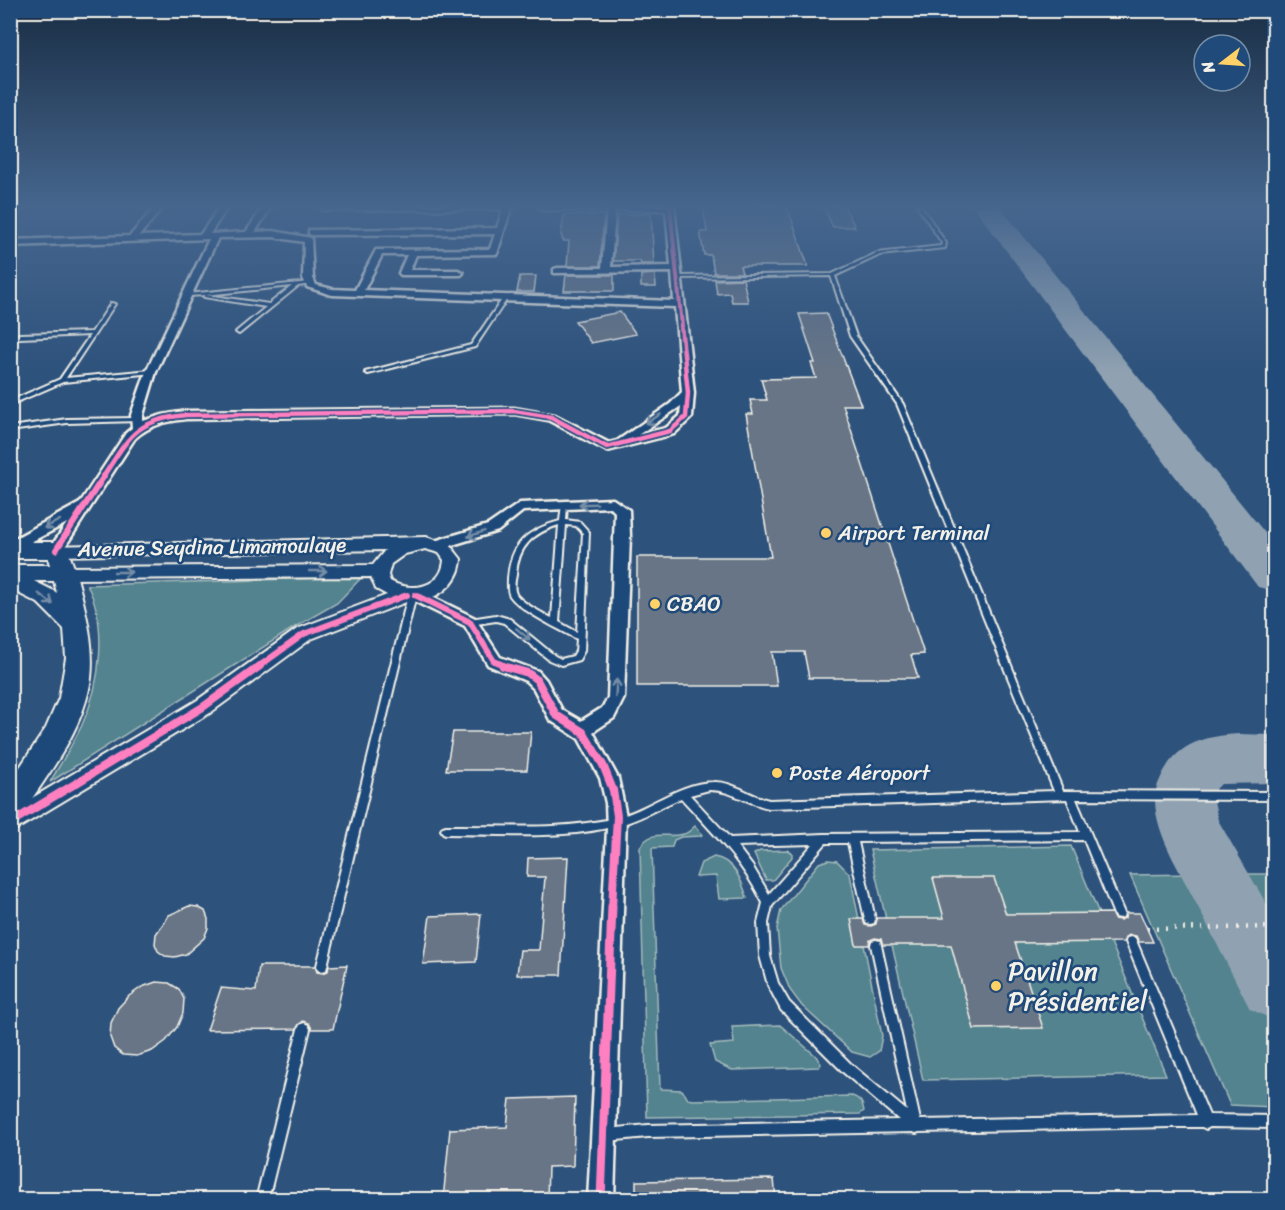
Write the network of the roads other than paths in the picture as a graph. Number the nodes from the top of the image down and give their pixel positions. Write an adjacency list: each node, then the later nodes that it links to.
1 (201, 262): 16 (street)
2 (311, 262): 13 (street)
3 (374, 262): 15 (street)
4 (409, 262): 10 (street)
5 (606, 262): 8 (street)
6 (676, 262): 11 (street)
7 (862, 262): 12 (lane)
8 (606, 270): 9 (street); 11 (street)
9 (557, 271)
10 (458, 273)
11 (677, 273): 12 (lane); 19 (street)
12 (833, 275): 50 (lane)
13 (310, 283): 14 (lane); 15 (street)
14 (297, 285): 16 (lane); 20 (lane)
15 (358, 293): 17 (street)
16 (191, 294): 20 (lane); 24 (street)
17 (505, 299): 19 (street); 25 (lane)
18 (113, 304): 22 (lane)
19 (680, 304): 27 (street)
20 (270, 306): 21 (lane)
21 (239, 332)
22 (93, 333): 23 (lane); 26 (lane)
23 (10, 339)
24 (151, 372): 26 (lane); 29 (street)
25 (368, 372)
26 (62, 380): 28 (lane)
27 (688, 393): 31 (street, one-way to 31); 31 (street)
28 (10, 403)
29 (138, 424): 30 (lane); 31 (street); 32 (street)
30 (10, 429)
31 (618, 445)
32 (91, 497): 37 (street, one-way to 37); 38 (street)
33 (564, 505): 34 (lane); 36 (street, one-way to 36); 48 (street, one-way to 33)
34 (563, 522): 45 (lane); 45 (lane); 47 (lane)
35 (413, 544): 36 (street); 38 (street, Avenue Seydina Limamoulaye); 39 (street)
36 (436, 545): 43 (street)
37 (10, 549): 38 (highway, Avenue Seydina Limamoulaye)
38 (56, 550): 41 (highway)
39 (379, 572): 41 (street, one-way to 39); 43 (street)
40 (10, 573): 41 (highway, Avenue Seydina Limamoulaye)
41 (64, 573): 46 (highway)
42 (10, 579): 46 (highway, one-way to 46)
43 (411, 595): 44 (street); 54 (street); 65 (lane)
44 (470, 622): 47 (lane, one-way to 47); 48 (street)
45 (555, 622): 47 (lane)
46 (77, 627): 52 (highway)
47 (581, 638)
48 (582, 730): 53 (street)
49 (682, 793): 50 (lane); 53 (lane); 59 (lane)
50 (1065, 795): 51 (lane); 56 (lane)
51 (1275, 796)
52 (14, 797)
53 (618, 822): 55 (lane); 70 (street)
54 (10, 824)
55 (446, 830)
56 (1087, 836): 58 (lane); 61 (lane)
57 (824, 838): 58 (lane); 59 (lane); 60 (lane)
58 (852, 838): 62 (lane)
59 (730, 842): 60 (lane)
60 (768, 903): 69 (lane)
61 (1119, 913)
62 (870, 919)
63 (1131, 942): 67 (lane)
64 (876, 945): 69 (lane)
65 (322, 966)
66 (304, 1029): 71 (lane)
67 (1206, 1122): 68 (lane); 69 (lane)
68 (1275, 1122)
69 (916, 1127): 70 (lane)
70 (603, 1136): 72 (street)
71 (262, 1200)
72 (601, 1200)

